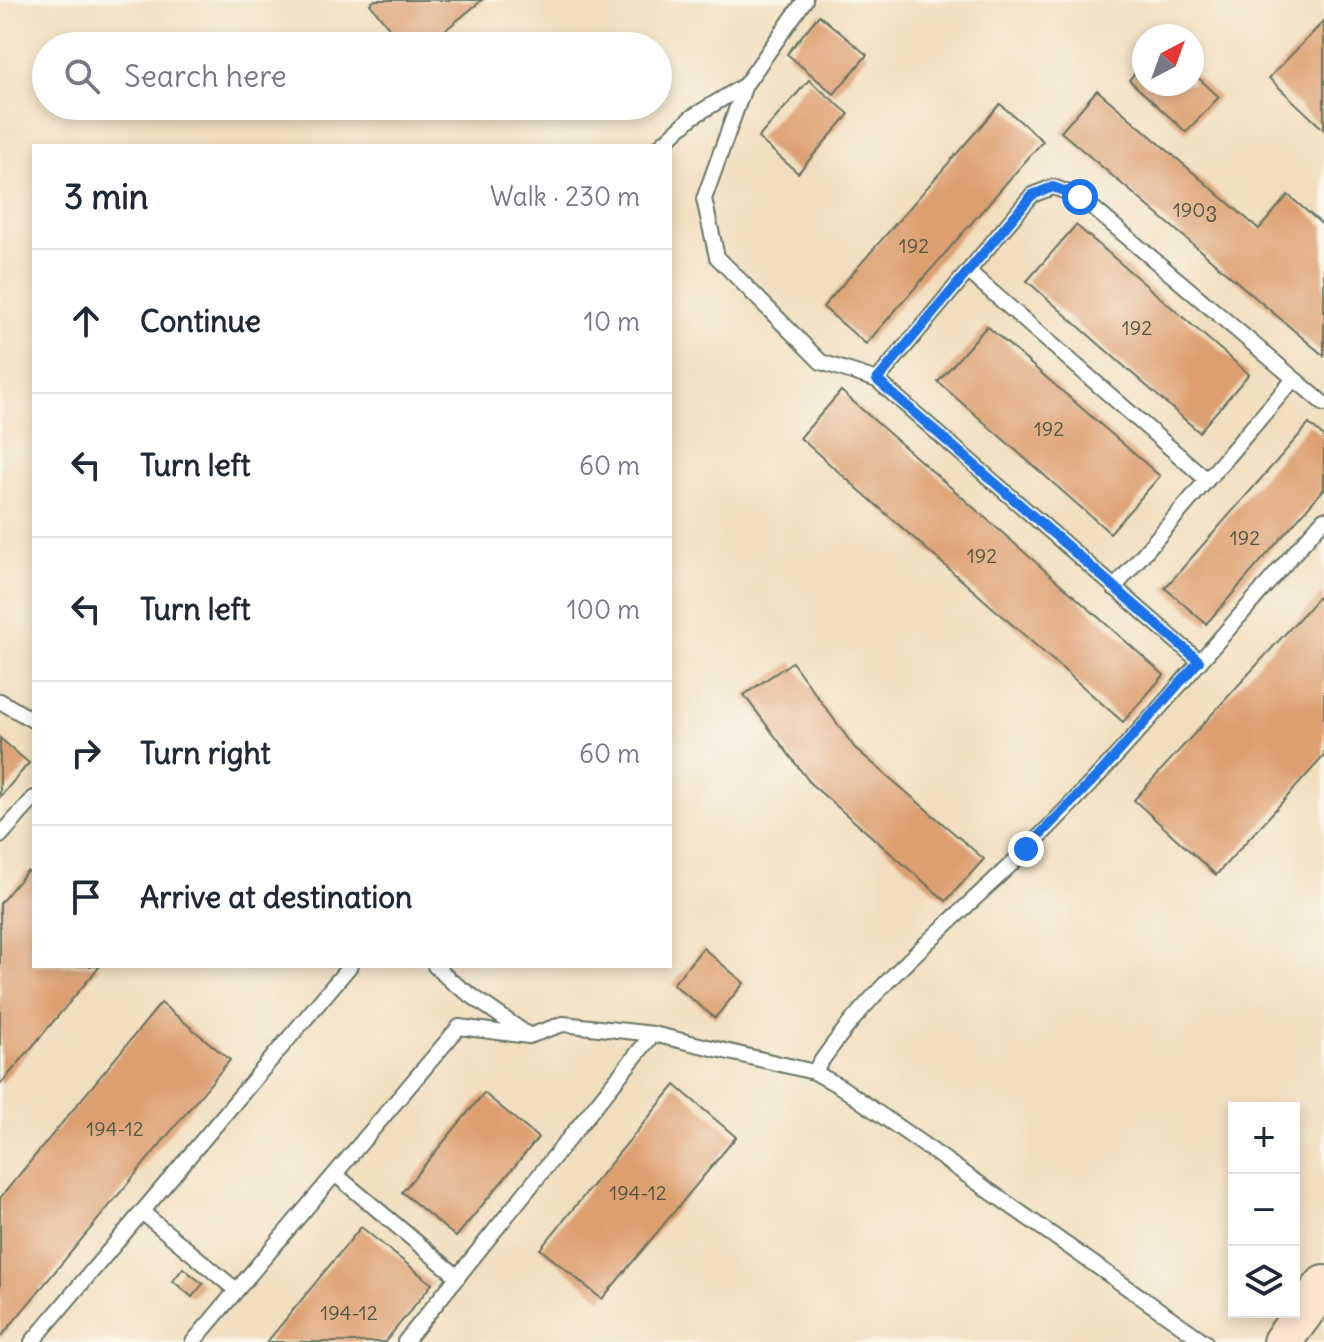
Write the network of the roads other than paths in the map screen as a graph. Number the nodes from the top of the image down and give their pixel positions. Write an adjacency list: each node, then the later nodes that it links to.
1 (805, 0): 2 (lane)
2 (745, 85): 3 (lane); 6 (lane)
3 (662, 144)
4 (968, 271): 5 (lane); 6 (lane); 8 (lane)
5 (1294, 379): 7 (lane); 8 (lane)
6 (877, 380): 10 (lane)
7 (1324, 404)
8 (1207, 480): 10 (lane)
9 (1324, 519): 11 (lane)
10 (1114, 588): 11 (lane)
11 (1199, 661): 20 (lane)
12 (0, 701): 13 (lane)
13 (32, 720)
14 (32, 800): 15 (lane)
15 (0, 836)
16 (348, 968): 22 (lane)
17 (437, 968): 19 (lane)
18 (653, 1034): 19 (lane); 20 (lane); 23 (lane)
19 (529, 1036): 21 (lane)
20 (814, 1072): 29 (lane)
21 (335, 1174): 23 (lane); 25 (lane)
22 (142, 1212): 25 (lane); 26 (lane)
23 (458, 1277): 28 (lane)
24 (1324, 1285): 30 (main road)
25 (236, 1290): 27 (lane)
26 (32, 1342)
27 (193, 1342)
28 (405, 1342)
29 (1205, 1342)
30 (1282, 1342)

